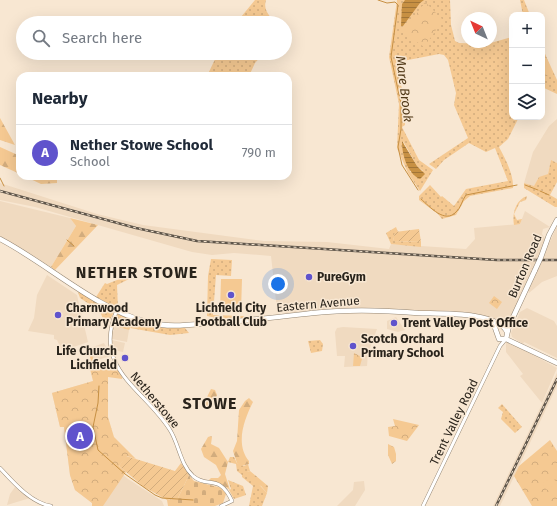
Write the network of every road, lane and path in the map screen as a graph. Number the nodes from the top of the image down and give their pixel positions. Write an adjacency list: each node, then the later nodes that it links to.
1 (557, 220): 5 (highway, Burton Road, bridge)
2 (0, 239): 3 (highway, Eastern Avenue)
3 (117, 310): 4 (highway, Eastern Avenue); 14 (street, Netherstowe)
4 (492, 321): 6 (highway, Eastern Avenue); 7 (highway)
5 (512, 321): 6 (highway); 8 (highway, Burton Road)
6 (502, 326): 7 (highway); 8 (highway)
7 (496, 330): 9 (highway)
8 (507, 336): 9 (highway); 10 (street, Trent Valley Road); 11 (highway)
9 (499, 339): 10 (street)
10 (500, 346): 15 (street, Trent Valley Road)
11 (557, 363)
12 (0, 468): 13 (street)
13 (51, 506)
14 (221, 506)
15 (423, 506)

